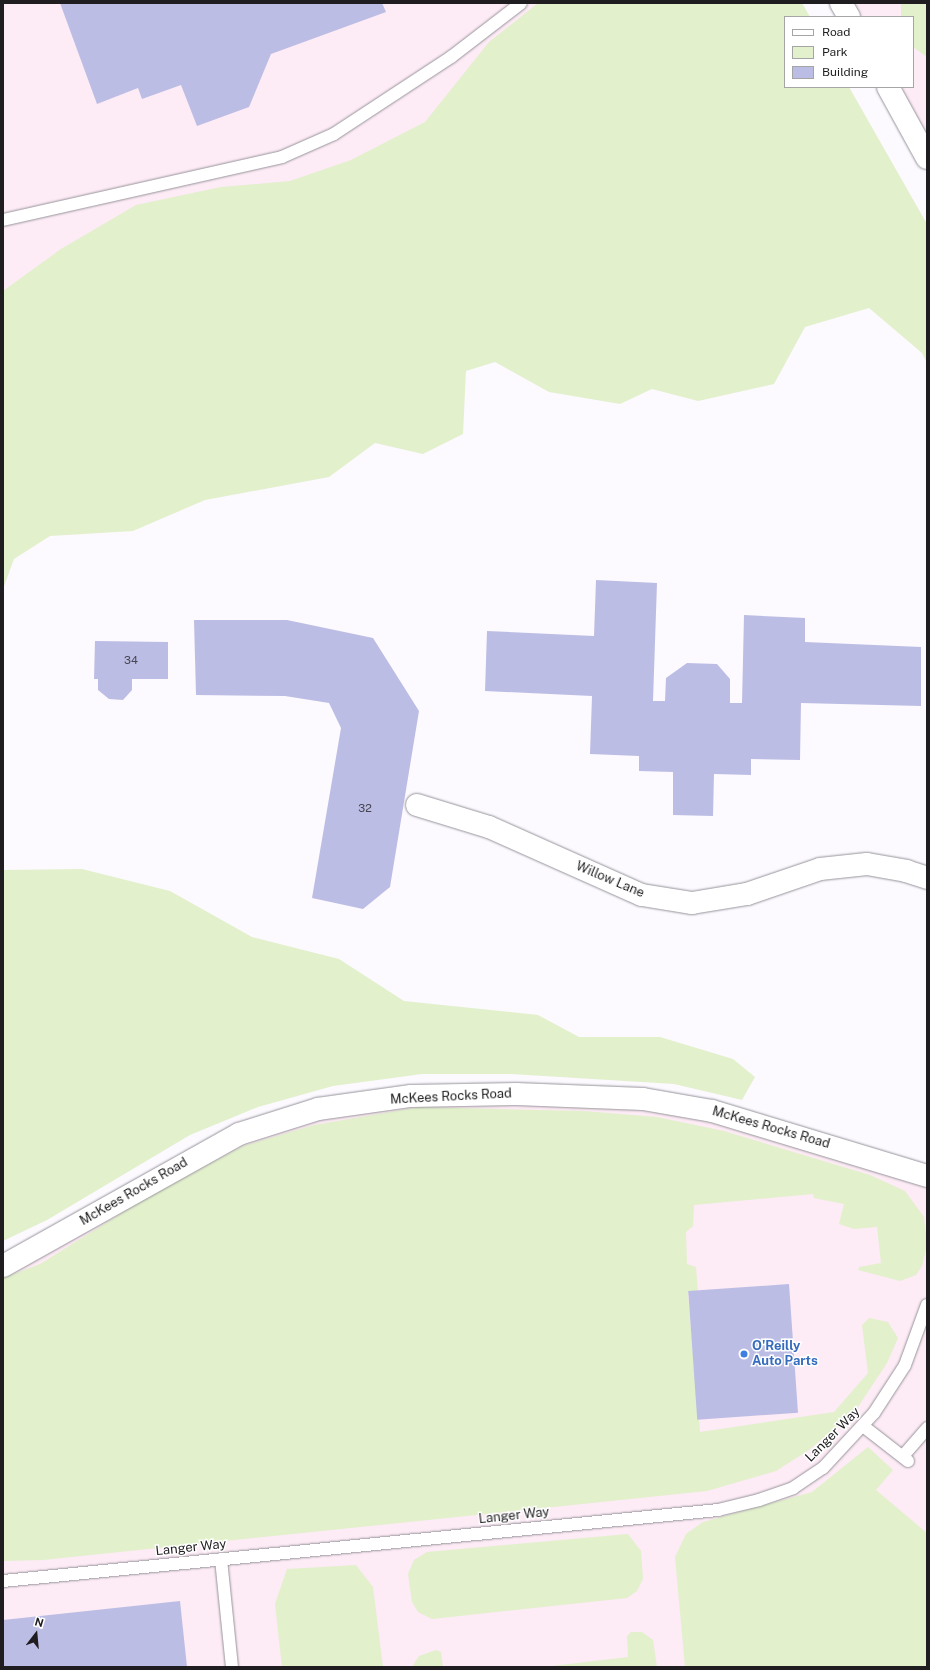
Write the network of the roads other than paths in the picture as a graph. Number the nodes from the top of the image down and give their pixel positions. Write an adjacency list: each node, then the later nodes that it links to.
1 (521, 3): 6 (lane)
2 (841, 3): 3 (street)
3 (848, 16)
4 (889, 88): 5 (street)
5 (927, 158)
6 (3, 220)
7 (417, 805): 8 (street, Willow Lane)
8 (927, 878)
9 (927, 1176): 10 (street, McKees Rocks Road)
10 (3, 1266)
11 (927, 1305): 12 (lane, Langer Way)
12 (863, 1426): 13 (lane); 14 (lane, Langer Way)
13 (927, 1428)
14 (221, 1560): 15 (lane, Langer Way); 16 (lane)
15 (3, 1581)
16 (232, 1667)

